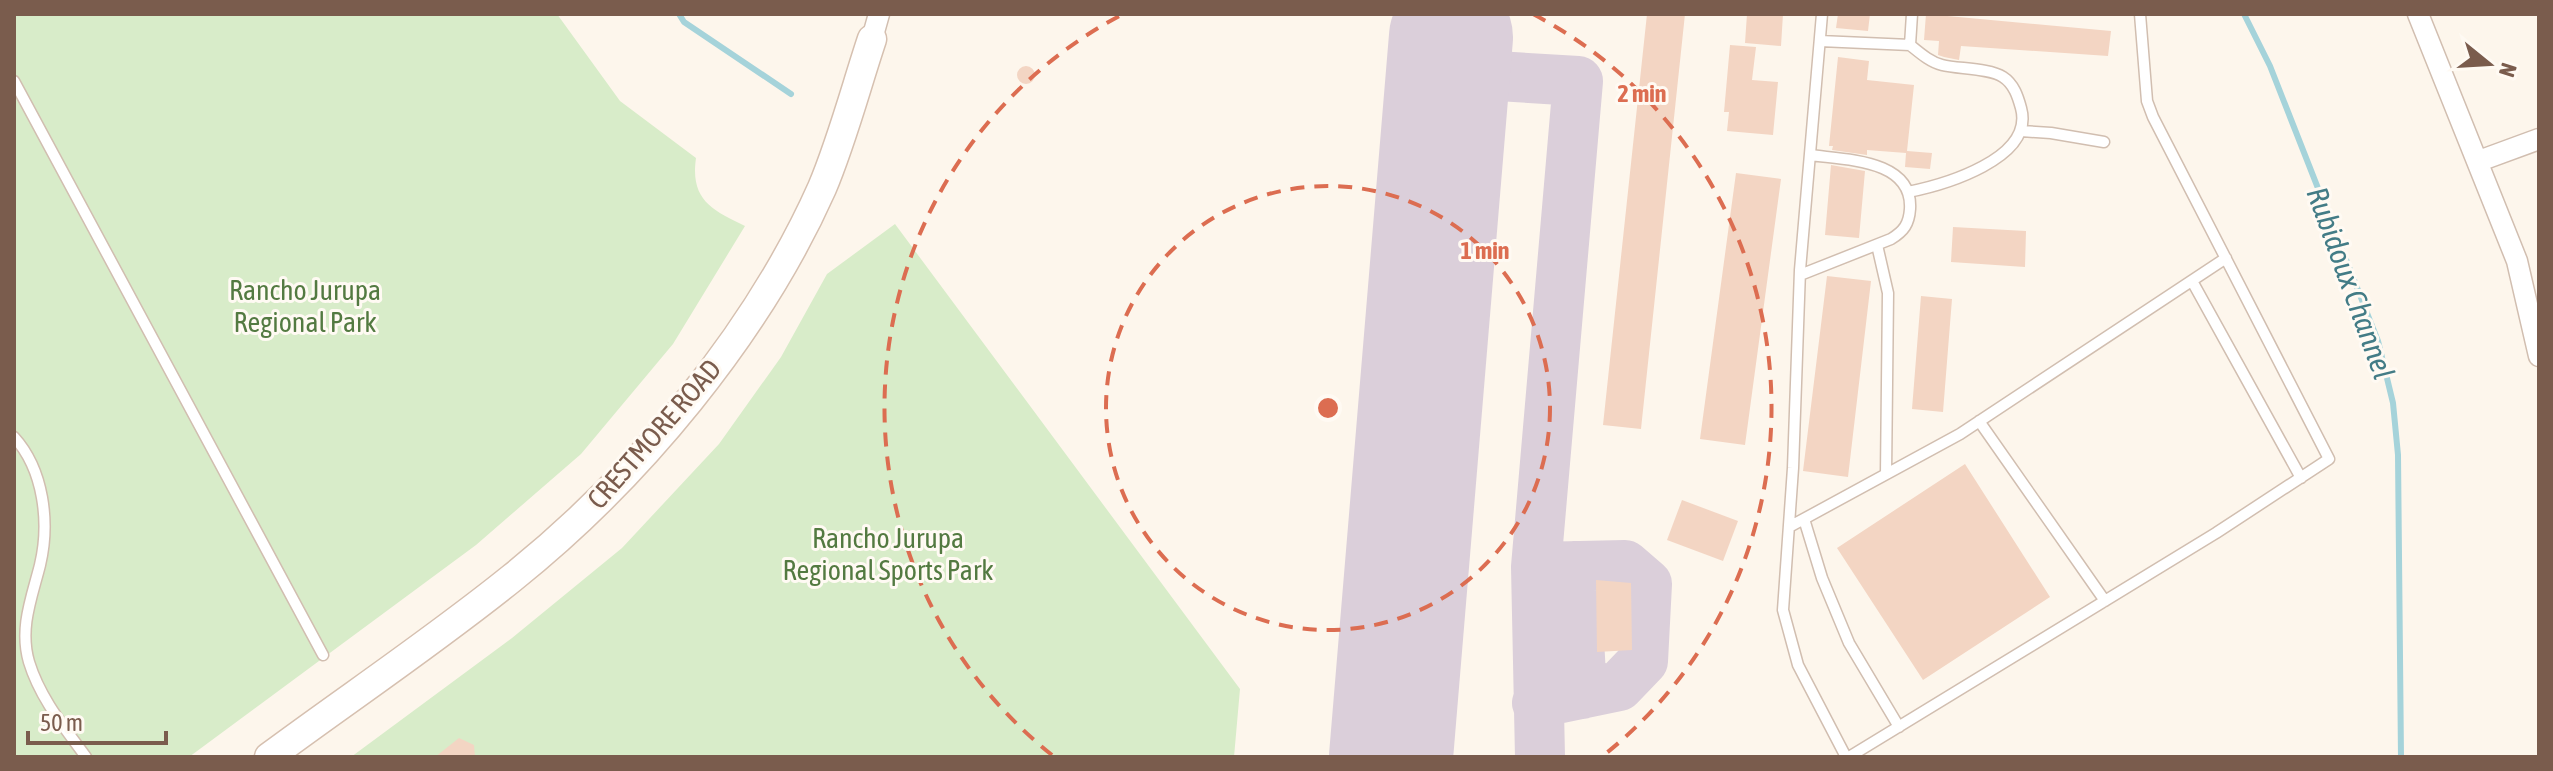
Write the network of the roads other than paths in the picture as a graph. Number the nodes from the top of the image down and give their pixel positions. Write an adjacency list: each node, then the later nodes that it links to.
1 (1822, 14): 6 (lane)
2 (1912, 14): 7 (lane)
3 (2140, 14): 16 (lane)
4 (2418, 14): 13 (street)
5 (876, 26): 30 (street, CRESTMORE ROAD)
6 (1820, 41): 7 (lane); 12 (lane)
7 (1910, 45): 9 (lane)
8 (14, 81): 27 (lane)
9 (2021, 131): 11 (lane); 14 (lane)
10 (2539, 139): 13 (street)
11 (2104, 142)
12 (1810, 155): 14 (lane); 17 (lane)
13 (2479, 161): 19 (street)
14 (1908, 192): 15 (lane)
15 (1877, 245): 17 (lane); 22 (lane)
16 (2226, 258): 18 (lane); 23 (lane)
17 (1800, 275): 25 (lane)
18 (2192, 281): 20 (lane); 23 (lane)
19 (2539, 356)
20 (1979, 421): 22 (lane); 26 (lane)
21 (14, 437): 29 (lane)
22 (1886, 474): 24 (lane)
23 (2301, 478): 26 (lane)
24 (1804, 519): 25 (lane); 28 (lane)
25 (1789, 527): 31 (lane)
26 (2105, 601): 28 (lane)
27 (323, 655)
28 (1899, 727): 31 (lane)
29 (86, 757)
30 (269, 757)
31 (1847, 757)

